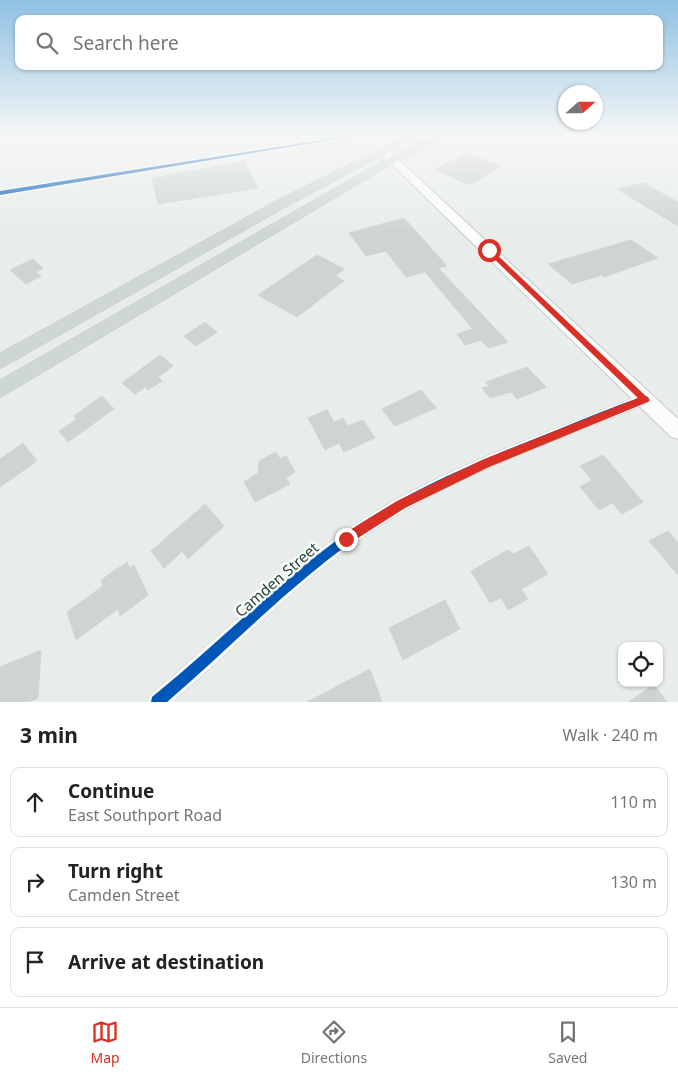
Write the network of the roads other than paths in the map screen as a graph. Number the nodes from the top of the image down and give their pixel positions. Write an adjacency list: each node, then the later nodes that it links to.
1 (156, 168): 5 (street)
2 (359, 168): 6 (main road)
3 (365, 168): 7 (main road)
4 (402, 168): 8 (main road)
5 (0, 193)
6 (0, 362)
7 (0, 390)
8 (645, 400): 9 (main road); 10 (street, Camden Street)
9 (678, 431)
10 (157, 702)

